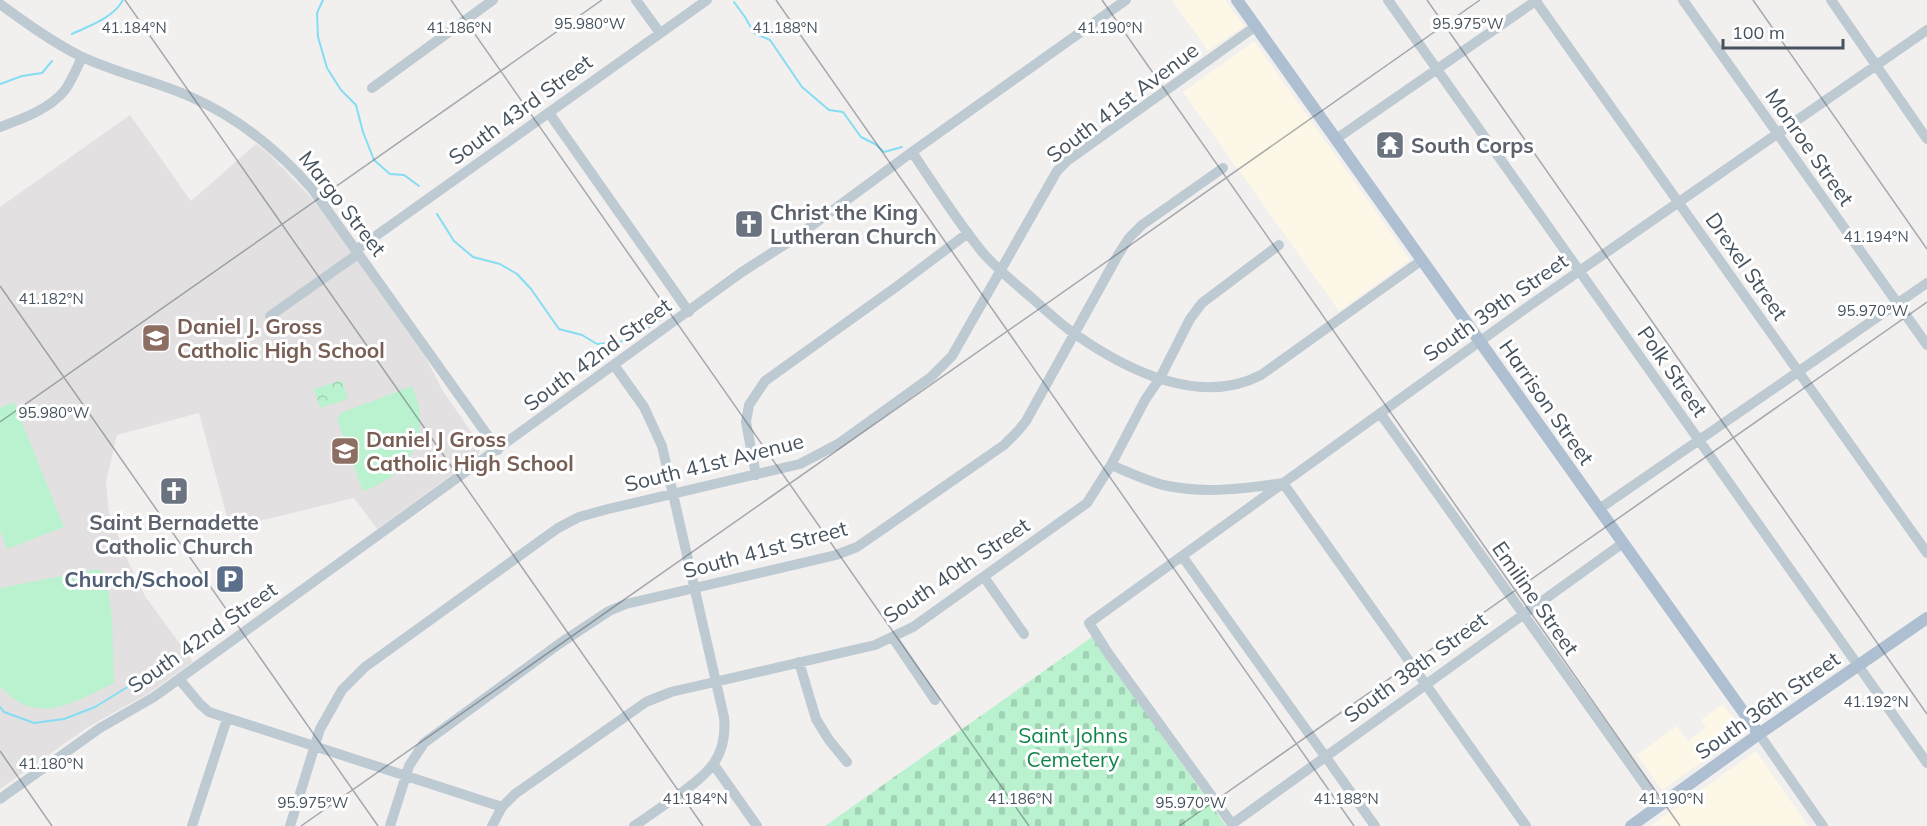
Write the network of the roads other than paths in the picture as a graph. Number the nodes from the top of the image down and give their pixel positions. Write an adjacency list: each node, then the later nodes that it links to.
1 (636, 0): 13 (street)
2 (707, 0): 13 (street, South 43rd Street)
3 (1126, 0): 23 (street, South 42nd Street)
4 (1238, 0): 11 (main road, Harrison Street)
5 (1388, 0): 16 (street, Polk Street)
6 (1536, 0): 16 (street); 25 (street, Drexel Street)
7 (1683, 0): 20 (street, Monroe Street)
8 (1831, 0): 15 (street)
9 (492, 1): 17 (street)
10 (1, 2): 14 (street, Margo Street)
11 (1256, 26): 21 (main road, Harrison Street); 30 (street, South 41st Avenue)
12 (1927, 30): 15 (street, South 39th Street)
13 (660, 33): 18 (street, South 43rd Street)
14 (82, 57): 19 (street); 28 (street, Margo Street)
15 (1876, 66): 20 (street, South 39th Street); 22 (street)
16 (1437, 69): 21 (street); 31 (street, Polk Street)
17 (372, 88)
18 (549, 113): 28 (street, South 43rd Street); 34 (street)
19 (0, 127)
20 (1778, 134): 25 (street, South 39th Street); 33 (street, Monroe Street)
21 (1336, 139): 29 (main road, Harrison Street)
22 (1927, 139)
23 (912, 152): 26 (street); 34 (street, South 42nd Street)
24 (1223, 168): 36 (street, South 41st Street)
25 (1678, 203): 31 (street, South 39th Street); 40 (street, Drexel Street)
26 (968, 233): 30 (street); 46 (street)
27 (1279, 245): 41 (street, South 40th Street)
28 (357, 252): 35 (street, South 43rd Street); 44 (street, Margo Street)
29 (1422, 260): 37 (main road, Harrison Street); 41 (street)
30 (999, 270): 36 (street); 46 (street, South 41st Avenue)
31 (1579, 271): 37 (street, South 39th Street); 43 (street, Polk Street)
32 (1927, 283): 33 (street)
33 (1898, 303): 38 (street, Monroe Street); 40 (street)
34 (689, 312): 39 (street, South 42nd Street)
35 (270, 316)
36 (1073, 333): 41 (street); 54 (street, South 41st Street)
37 (1480, 341): 42 (street, South 39th Street); 49 (main road, Harrison Street)
38 (1927, 345)
39 (614, 365): 44 (street, South 42nd Street); 48 (street)
40 (1798, 372): 43 (street); 51 (street, Drexel Street)
41 (1160, 378): 45 (street, South 40th Street)
42 (1380, 413): 47 (street, South 39th Street); 55 (street, Emiline Street)
43 (1698, 441): 49 (street); 60 (street, Polk Street)
44 (498, 450): 61 (street, South 42nd Street)
45 (1111, 465): 47 (street); 53 (street, South 40th Street)
46 (756, 475): 48 (street, South 41st Avenue)
47 (1283, 483): 52 (street, South 39th Street); 63 (street)
48 (672, 495): 54 (street); 67 (street, South 41st Avenue)
49 (1599, 509): 50 (main road, Harrison Street)
50 (1623, 543): 55 (street, South 38th Street); 66 (main road, Harrison Street)
51 (1927, 554)
52 (1182, 556): 68 (street); 76 (street, South 39th Street)
53 (984, 577): 57 (street); 58 (street, South 40th Street)
54 (694, 588): 62 (street); 72 (street, South 41st Street)
55 (1523, 613): 63 (street, South 38th Street); 74 (street, Emiline Street)
56 (1927, 618): 60 (main road, South 36th Street)
57 (1024, 634)
58 (893, 638): 59 (street, South 40th Street); 64 (street)
59 (800, 662): 62 (street, South 40th Street); 69 (street)
60 (1858, 665): 66 (main road, South 36th Street); 70 (street, Polk Street)
61 (179, 679): 65 (street); 73 (street, South 42nd Street)
62 (715, 681): 71 (street); 75 (street, South 40th Street)
63 (1426, 685): 68 (street, South 38th Street); 84 (street)
64 (935, 700)
65 (227, 719): 67 (street); 77 (street)
66 (1759, 734): 74 (main road, South 36th Street); 86 (street, Harrison Street)
67 (315, 746): 72 (street); 78 (street, South 41st Avenue)
68 (1325, 756): 76 (street, South 38th Street); 83 (street)
69 (847, 762)
70 (1927, 763)
71 (714, 765): 81 (street); 82 (street)
72 (406, 776): 75 (street); 79 (street, South 41st Street)
73 (0, 799)
74 (1660, 806): 85 (main road, South 36th Street)
75 (502, 807): 80 (street, South 40th Street)
76 (1232, 824)
77 (192, 826)
78 (290, 826)
79 (390, 826)
80 (492, 826)
81 (634, 826)
82 (757, 826)
83 (1375, 826)
84 (1526, 826)
85 (1631, 826)
86 (1823, 826)

